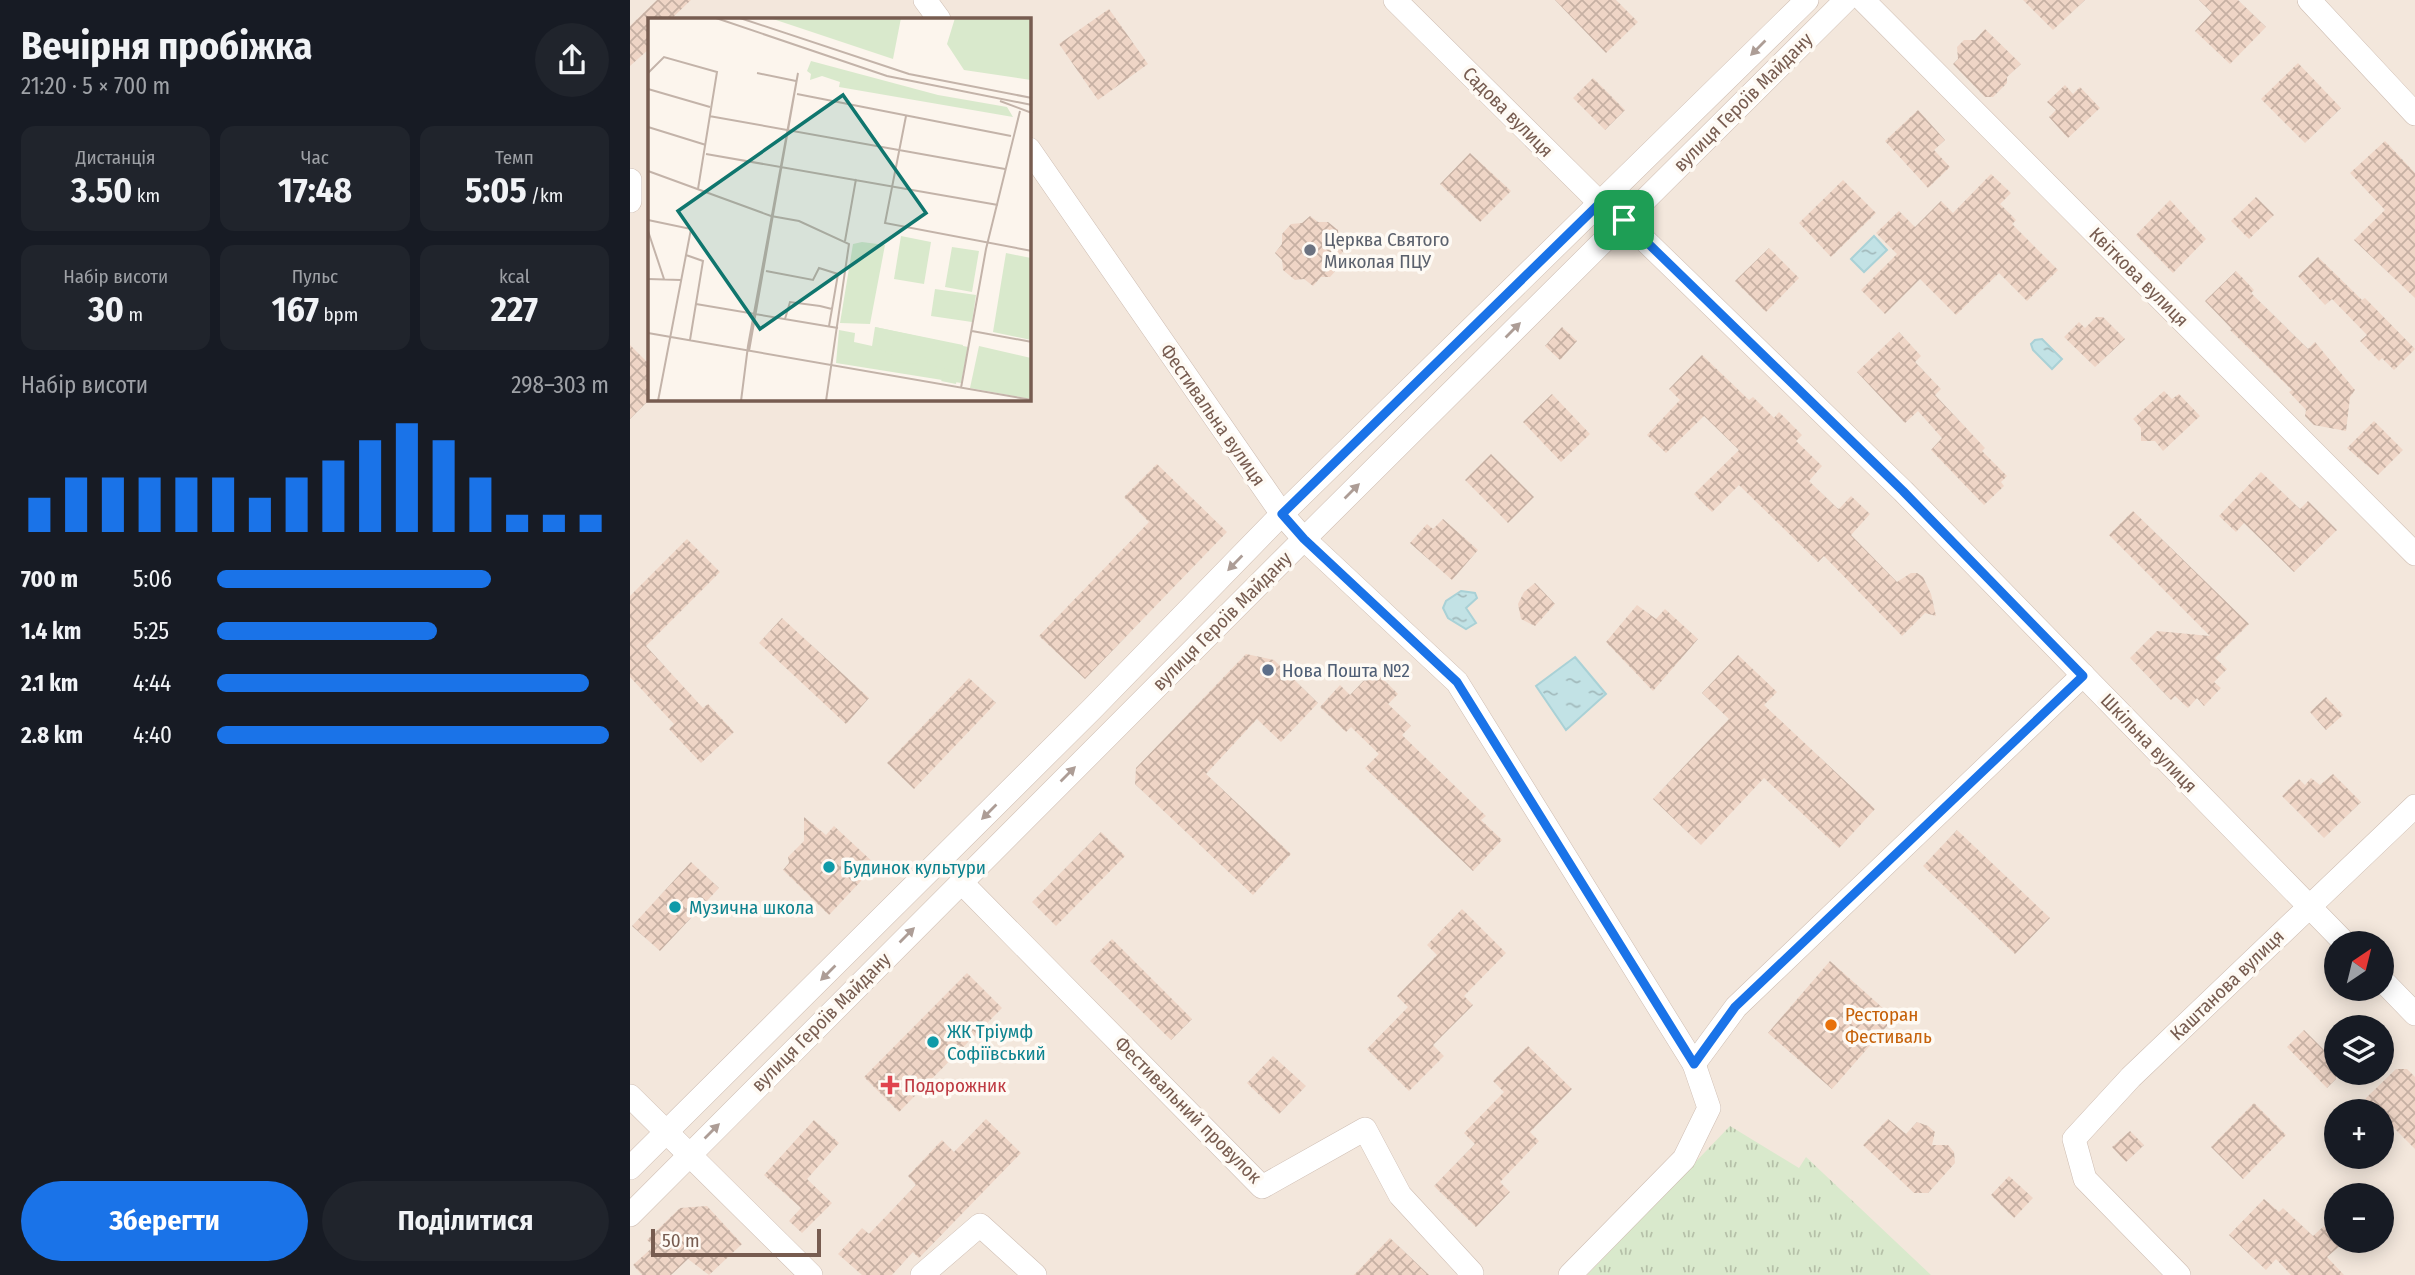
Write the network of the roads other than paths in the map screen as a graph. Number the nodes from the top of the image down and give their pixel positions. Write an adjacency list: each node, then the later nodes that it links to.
1 (925, 0): 7 (street)
2 (1395, 0): 12 (street, Садова вулиця)
3 (1807, 0): 12 (street, вулиця Героїв Майдану, one-way to 12)
4 (1846, 0): 13 (street, вулиця Героїв Майдану)
5 (1863, 0): 16 (street, Квіткова вулиця)
6 (2309, 0): 8 (street)
7 (938, 18)
8 (2415, 114)
9 (1031, 152): 14 (street, Фестивальна вулиця)
10 (630, 180): 11 (street)
11 (630, 201)
12 (1600, 203): 13 (street, Садова вулиця); 14 (street, вулиця Героїв Майдану)
13 (1624, 220): 15 (street, вулиця Героїв Майдану, one-way to 13); 17 (street, Шкільна вулиця)
14 (1282, 514): 15 (street, Фестивальна вулиця); 26 (street, вулиця Героїв Майдану, one-way to 26)
15 (1304, 539): 19 (street, вулиця Героїв Майдану, one-way to 15); 24 (street, Фестивальна вулиця)
16 (2415, 554)
17 (2083, 676): 20 (street, Шкільна вулиця); 24 (street)
18 (2415, 806): 20 (street, Каштанова вулиця)
19 (961, 882): 27 (street, вулиця Героїв Майдану, one-way to 19); 33 (street, Фестивальний провулок)
20 (2309, 907): 21 (street, Шкільна вулиця); 35 (street, Каштанова вулиця)
21 (2333, 931)
22 (2394, 992): 23 (street)
23 (2415, 1014)
24 (1694, 1064): 34 (street, Фестивальна вулиця)
25 (630, 1096): 26 (street)
26 (667, 1132): 27 (street); 28 (street, вулиця Героїв Майдану)
27 (689, 1154): 29 (street, вулиця Героїв Майдану); 30 (street)
28 (630, 1168)
29 (630, 1214)
30 (811, 1275)
31 (922, 1275): 32 (street)
32 (1035, 1275)
33 (1469, 1275)
34 (1570, 1275)
35 (2179, 1275)

